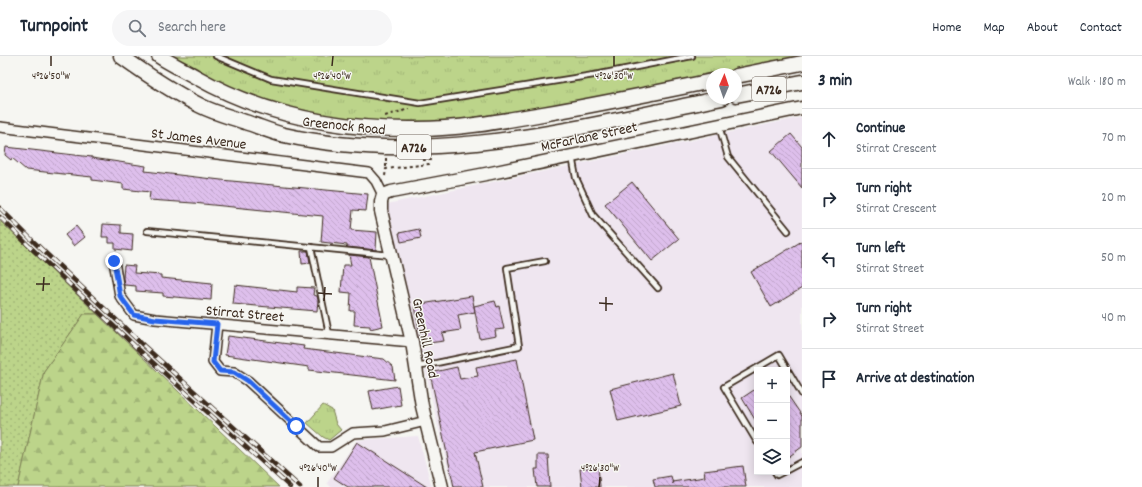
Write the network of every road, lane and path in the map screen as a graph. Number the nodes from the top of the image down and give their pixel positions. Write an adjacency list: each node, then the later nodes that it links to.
1 (121, 56): 10 (main road, Greenock Road / A726)
2 (159, 56): 7 (main road, Greenock Road / A726)
3 (216, 56): 4 (lane)
4 (692, 56)
5 (802, 63): 6 (main road, A726)
6 (742, 75)
7 (706, 82)
8 (802, 82): 9 (main road, A726)
9 (742, 94)
10 (706, 101)
11 (802, 108): 12 (street, McFarlane Street)
12 (719, 126): 14 (street, McFarlane Street); 18 (lane)
13 (0, 127): 17 (street, St James Avenue)
14 (572, 156): 17 (street, McFarlane Street); 24 (lane)
15 (386, 157): 16 (path)
16 (386, 169)
17 (383, 195): 21 (street, Greenhill Road)
18 (788, 230)
19 (147, 231): 20 (lane)
20 (312, 247): 21 (lane); 26 (lane)
21 (392, 255): 27 (street, Greenhill Road)
22 (114, 261): 25 (street, Stirrat Street)
23 (545, 261): 28 (lane)
24 (658, 288)
25 (217, 324): 26 (street, Stirrat Street); 30 (street)
26 (329, 334): 27 (street, Stirrat Street)
27 (412, 342): 28 (street, Greenhill Road)
28 (417, 367): 30 (street, Greenhill Road)
29 (802, 394): 31 (lane)
30 (426, 421): 34 (street, Greenhill Road)
31 (755, 439)
32 (802, 462): 33 (lane)
33 (790, 468)
34 (442, 487)

